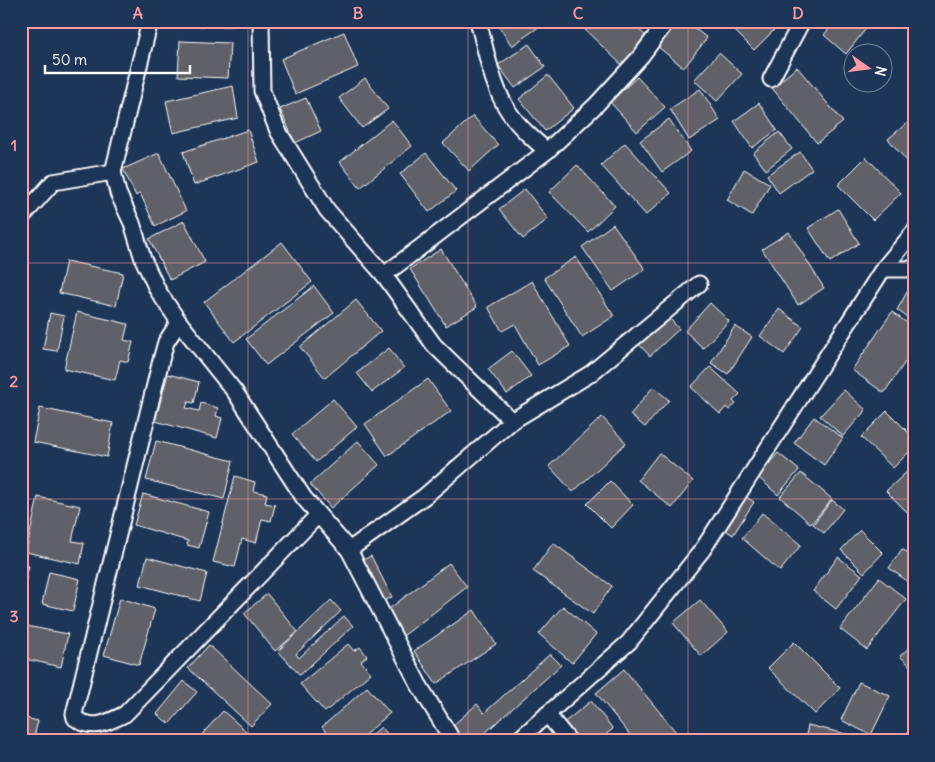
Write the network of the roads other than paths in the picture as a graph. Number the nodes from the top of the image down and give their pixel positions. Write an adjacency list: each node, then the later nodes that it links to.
1 (150, 21): 8 (street)
2 (261, 21): 13 (street)
3 (478, 21): 7 (street)
4 (667, 21): 7 (street)
5 (802, 21): 6 (street)
6 (771, 78)
7 (547, 151): 13 (street)
8 (113, 172): 9 (street); 15 (street)
9 (21, 218)
10 (914, 232): 11 (street)
11 (883, 269): 12 (street); 19 (street)
12 (914, 269)
13 (384, 275): 16 (street)
14 (699, 284): 16 (street)
15 (179, 322): 17 (street); 17 (street)
16 (512, 421): 18 (street)
17 (318, 515): 18 (street)
18 (349, 550): 20 (street)
19 (547, 714): 21 (street); 22 (street)
20 (453, 741)
21 (517, 741)
22 (569, 741)

